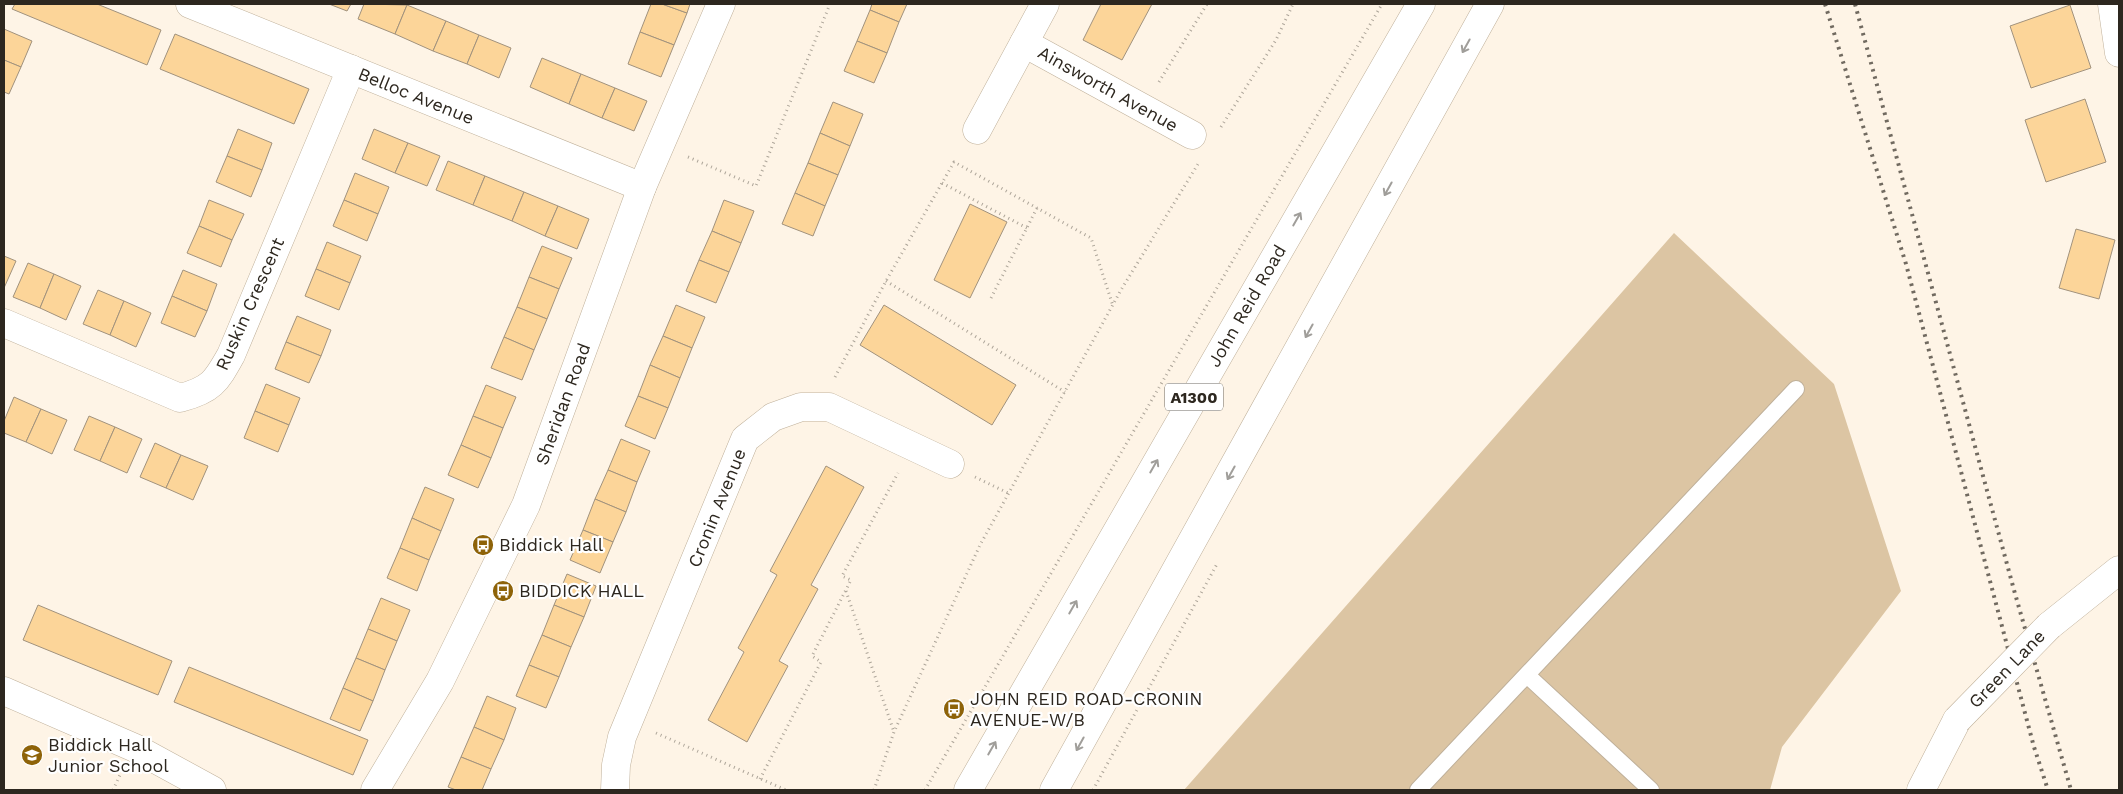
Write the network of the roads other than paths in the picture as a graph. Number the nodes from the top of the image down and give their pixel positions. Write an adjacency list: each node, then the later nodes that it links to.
1 (190, 4): 9 (main road, Belloc Avenue)
2 (721, 4): 12 (main road, Sheridan Road)
3 (1045, 4): 7 (main road, Ainsworth Avenue)
4 (1420, 4): 22 (main road, John Reid Road / A1300, one-way to 4)
5 (1490, 4): 23 (main road, one-way to 23)
6 (2112, 4): 8 (main road)
7 (1024, 43): 10 (main road, Ainsworth Avenue); 11 (main road, Ainsworth Avenue)
8 (2119, 53)
9 (351, 69): 12 (main road, Belloc Avenue); 13 (main road, Ruskin Crescent)
10 (977, 130)
11 (1201, 139)
12 (642, 188): 20 (main road, Sheridan Road)
13 (4, 323)
14 (1796, 389): 17 (lane)
15 (950, 464): 21 (main road, Cronin Avenue)
16 (2119, 570): 26 (main road, Green Lane, bridge)
17 (1527, 675): 24 (lane); 25 (lane)
18 (4, 691): 19 (main road)
19 (212, 790)
20 (375, 790)
21 (615, 790)
22 (968, 790)
23 (1054, 790)
24 (1418, 790)
25 (1651, 790)
26 (1921, 790)

